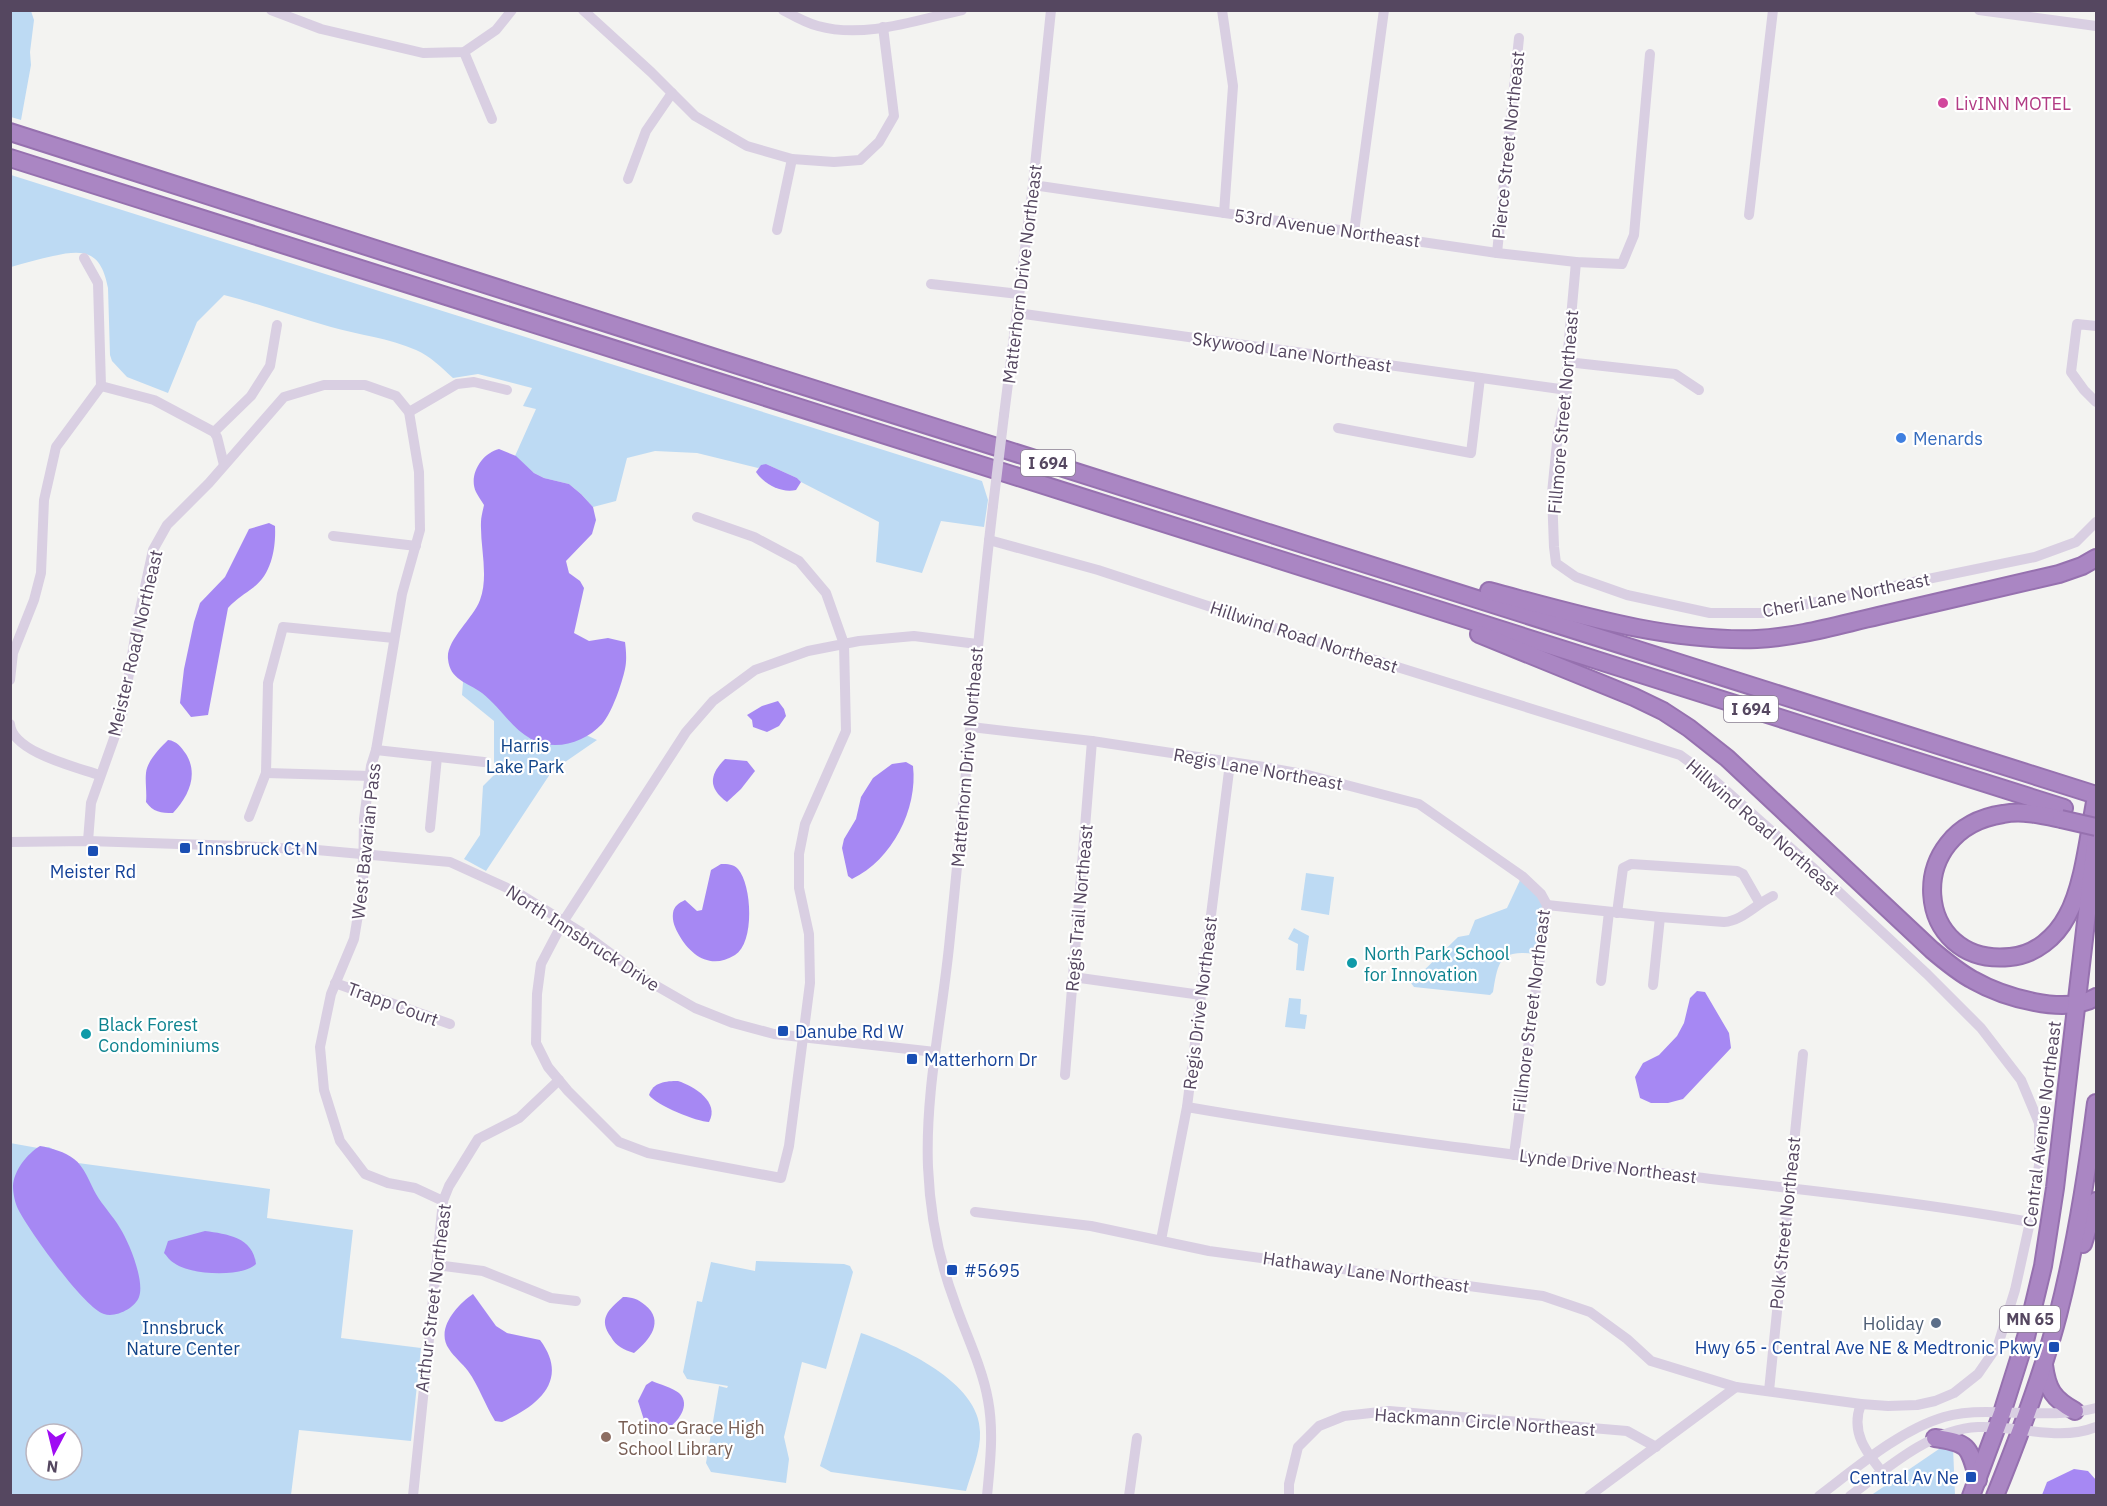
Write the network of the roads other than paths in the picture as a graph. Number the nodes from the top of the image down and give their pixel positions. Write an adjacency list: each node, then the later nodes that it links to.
1 (271, 10): 14 (street)
2 (512, 10): 14 (street)
3 (583, 10): 16 (street)
4 (783, 10): 12 (street)
5 (962, 10): 12 (street)
6 (1051, 10): 22 (street, Matterhorn Drive Northeast)
7 (1222, 10): 23 (street)
8 (1384, 10): 26 (street)
9 (1773, 10): 24 (street)
10 (1979, 10): 11 (street)
11 (2097, 26)
12 (884, 27): 20 (street)
13 (1519, 38): 27 (street, Pierce Street Northeast)
14 (464, 52): 17 (street)
15 (1650, 54): 29 (street, 53rd Avenue Northeast)
16 (672, 93): 20 (street); 21 (street)
17 (492, 119)
18 (10, 132): 46 (highway, I 694)
19 (10, 158): 54 (highway, I 694)
20 (792, 159): 25 (street)
21 (628, 179)
22 (1033, 185): 23 (street, 53rd Avenue Northeast); 31 (street, Matterhorn Drive Northeast)
23 (1224, 213): 26 (street, 53rd Avenue Northeast)
24 (1749, 215)
25 (777, 230)
26 (1354, 232): 27 (street, 53rd Avenue Northeast)
27 (1497, 253): 29 (street, 53rd Avenue Northeast)
28 (84, 258): 37 (street)
29 (1576, 262): 35 (street, Fillmore Street Northeast)
30 (931, 284): 31 (street)
31 (1019, 294): 32 (street, Matterhorn Drive Northeast)
32 (1017, 313): 36 (street, Skywood Lane Northeast); 50 (street, Matterhorn Drive Northeast, bridge)
33 (277, 325): 44 (street)
34 (2097, 326): 41 (street)
35 (1567, 362): 39 (street, Fillmore Street Northeast); 40 (street)
36 (1480, 378): 39 (street, Skywood Lane Northeast); 43 (street)
37 (101, 386): 44 (street); 58 (street)
38 (507, 390): 42 (street)
39 (1567, 390): 53 (street, Fillmore Street Northeast)
40 (1699, 390)
41 (2097, 402)
42 (409, 412): 45 (street, Meister Road Northeast); 51 (street, West Bavarian Pass)
43 (1338, 428)
44 (214, 432): 45 (street)
45 (224, 465): 67 (street, Meister Road Northeast)
46 (1184, 506): 52 (highway); 69 (highway, I 694)
47 (697, 517): 56 (street)
48 (2097, 522): 53 (street, Cheri Lane Northeast)
49 (333, 536): 51 (street)
50 (989, 540): 57 (street, Matterhorn Drive Northeast); 109 (street, Hillwind Road Northeast)
51 (416, 546): 55 (street, West Bavarian Pass)
52 (2097, 558)
53 (1556, 562)
54 (1437, 610): 72 (highway, I 694); 94 (highway)
55 (394, 638): 62 (street, West Bavarian Pass); 66 (street)
56 (844, 644): 57 (street); 87 (street); 96 (street)
57 (977, 644): 60 (street, Matterhorn Drive Northeast)
58 (10, 680)
59 (10, 724): 67 (street)
60 (971, 728): 61 (street, Regis Lane Northeast); 97 (street, Matterhorn Drive Northeast)
61 (1092, 741): 65 (street, Regis Lane Northeast); 88 (street, Regis Trail Northeast)
62 (376, 750): 63 (street); 68 (street, West Bavarian Pass)
63 (438, 757): 64 (street); 76 (street)
64 (484, 762)
65 (1230, 763): 81 (street, Regis Lane Northeast); 92 (street, Regis Drive Northeast)
66 (266, 773): 68 (street); 73 (street)
67 (99, 775): 78 (street, Meister Road Northeast)
68 (371, 776): 80 (street, West Bavarian Pass)
69 (2069, 782): 70 (highway); 71 (highway, I 694)
70 (2097, 784)
71 (2097, 796): 72 (highway)
72 (2063, 813): 74 (highway, I 694); 75 (highway, bridge)
73 (249, 817)
74 (2097, 818)
75 (2097, 827)
76 (430, 828)
77 (2097, 836): 94 (highway, Central Avenue Northeast / MN 65)
78 (88, 841): 79 (street, North Innsbruck Drive); 80 (street, North Innsbruck Drive)
79 (10, 842)
80 (364, 854): 87 (street, North Innsbruck Drive); 90 (street, West Bavarian Pass)
81 (1522, 876): 84 (street, Fillmore Street Northeast)
82 (1773, 896): 83 (street)
83 (1759, 902): 85 (street); 86 (street)
84 (1547, 905): 85 (street); 104 (street, Fillmore Street Northeast)
85 (1613, 913): 86 (street); 89 (street)
86 (1660, 917): 91 (street)
87 (563, 922): 96 (street, North Innsbruck Drive); 100 (street)
88 (1073, 977): 92 (street); 99 (street, Regis Trail Northeast)
89 (1601, 981)
90 (336, 983): 95 (street, Trapp Court); 107 (street, West Bavarian Pass)
91 (1653, 985)
92 (1201, 995): 102 (street, Regis Drive Northeast)
93 (2097, 997): 94 (highway)
94 (2077, 1005): 120 (highway, Central Avenue Northeast / MN 65)
95 (450, 1024)
96 (803, 1036): 97 (street, North Innsbruck Drive); 100 (street)
97 (935, 1052): 130 (street, Matterhorn Drive Northeast)
98 (1803, 1054): 105 (street, Polk Street Northeast)
99 (1065, 1075)
100 (560, 1080): 107 (street, Arthur Street Northeast)
101 (2097, 1103): 106 (highway, MN 65)
102 (1187, 1107): 104 (street, Lynde Drive Northeast); 110 (street, Regis Drive Northeast)
103 (2097, 1154): 106 (highway)
104 (1514, 1155): 105 (street, Lynde Drive Northeast)
105 (1789, 1188): 109 (street, Lynde Drive Northeast); 115 (street, Polk Street Northeast)
106 (2090, 1198): 113 (highway, MN 65)
107 (443, 1201): 111 (street, Arthur Street Northeast)
108 (975, 1212): 110 (street, Hathaway Lane Northeast)
109 (2030, 1222): 116 (street, Hillwind Road Northeast)
110 (1161, 1240): 114 (street, Hathaway Lane Northeast)
111 (436, 1265): 112 (street); 129 (street, Arthur Street Northeast)
112 (576, 1301)
113 (2044, 1364): 118 (highway); 119 (highway, MN 65)
114 (1736, 1387): 115 (street, Hathaway Lane Northeast); 125 (street)
115 (1768, 1391): 116 (street, Hillwind Road Northeast)
116 (1861, 1404): 126 (street)
117 (2097, 1407): 118 (street)
118 (2075, 1411): 119 (street)
119 (2026, 1413): 120 (street); 122 (highway, MN 65)
120 (1999, 1421): 122 (street); 124 (street); 126 (street); 128 (highway, MN 65)
121 (2097, 1428): 122 (street)
122 (2020, 1430): 136 (highway, MN 65)
123 (1137, 1438): 131 (street)
124 (1935, 1438): 127 (street); 128 (highway)
125 (1656, 1447): 132 (street, Hackmann Circle Northeast); 133 (street)
126 (1871, 1457): 127 (street); 134 (street)
127 (1883, 1473): 135 (street)
128 (1974, 1488)
129 (413, 1496)
130 (987, 1496)
131 (1129, 1496)
132 (1289, 1496)
133 (1589, 1496)
134 (1820, 1496)
135 (1850, 1496)
136 (1995, 1496)

